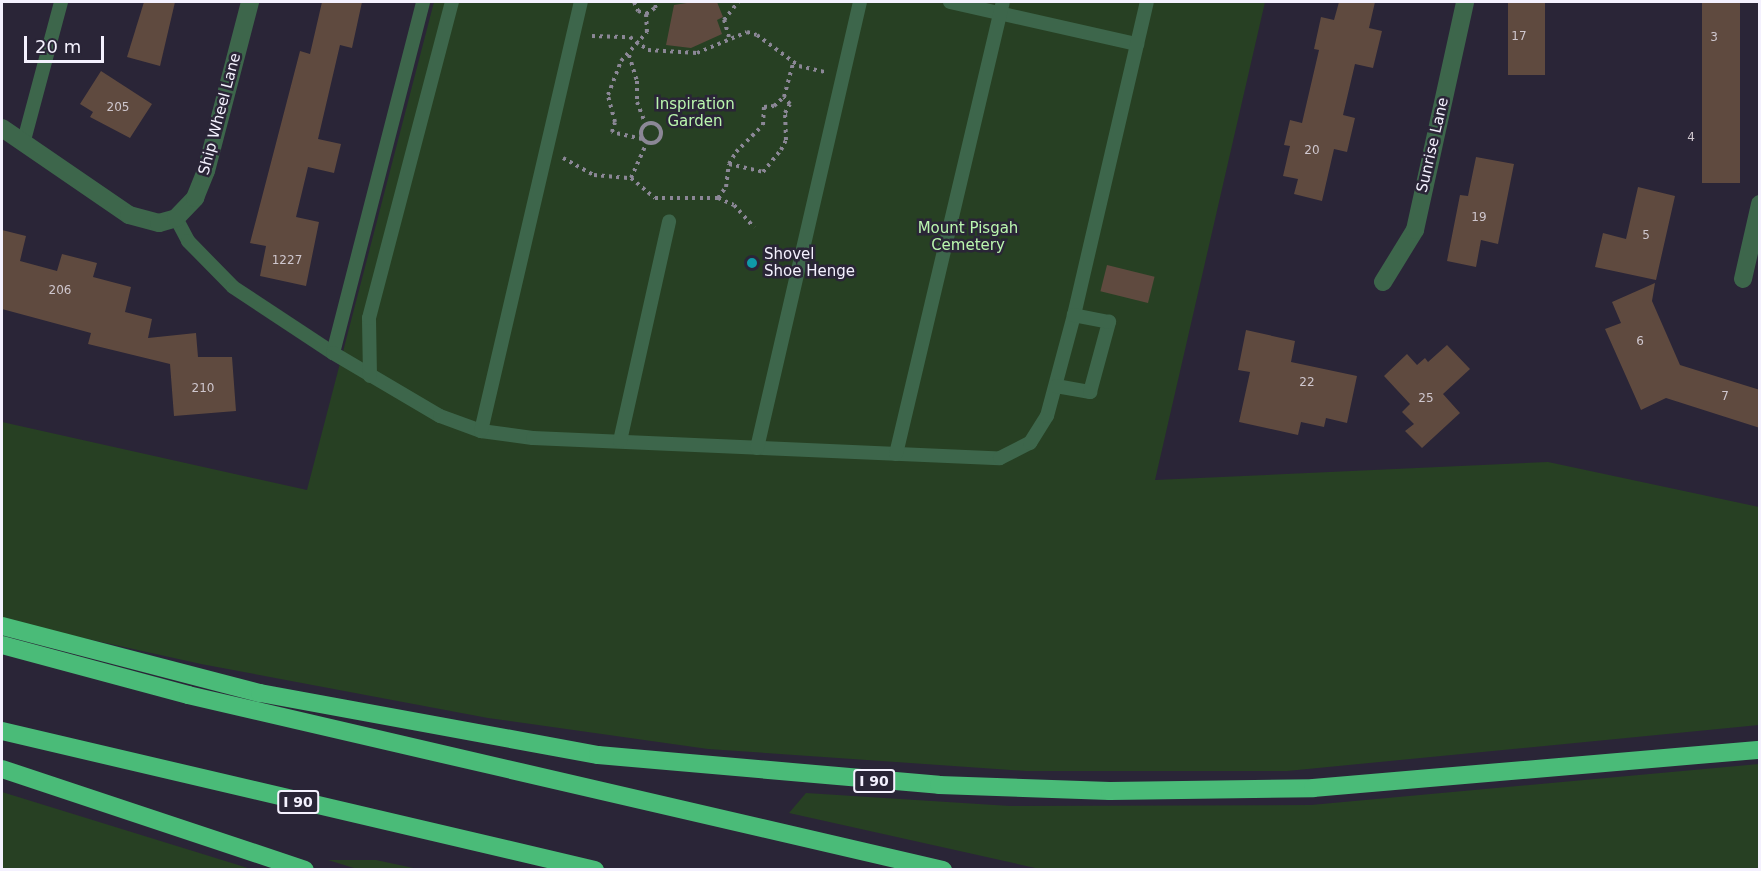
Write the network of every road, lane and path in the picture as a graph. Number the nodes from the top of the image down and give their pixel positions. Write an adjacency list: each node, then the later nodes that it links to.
1 (61, 2): 27 (lane)
2 (250, 2): 33 (street, Ship Wheel Lane)
3 (423, 2): 39 (lane)
4 (452, 2): 40 (lane)
5 (581, 2): 15 (lane)
6 (634, 2): 14 (path)
7 (657, 2): 14 (path)
8 (738, 2): 16 (path)
9 (860, 2): 21 (lane)
10 (950, 2): 13 (lane)
11 (1147, 2): 18 (lane)
12 (1465, 2): 37 (street, Sunrise Lane)
13 (1001, 7): 18 (lane); 45 (lane)
14 (646, 14): 17 (path)
15 (574, 32): 17 (path); 28 (lane)
16 (729, 37): 17 (path); 20 (path)
17 (639, 43): 19 (path)
18 (1137, 44): 38 (lane)
19 (629, 55): 23 (path); 25 (path)
20 (793, 63): 21 (path); 22 (path)
21 (843, 77): 44 (lane)
22 (784, 97): 29 (path); 29 (path)
23 (646, 125): 25 (path); 26 (path)
24 (2, 128): 27 (street)
25 (642, 139): 26 (path)
26 (647, 142): 30 (path)
27 (23, 144): 33 (street)
28 (545, 154): 30 (path); 42 (lane)
29 (729, 164): 31 (path)
30 (631, 178): 31 (path)
31 (718, 198): 35 (path)
32 (1760, 204): 36 (street)
33 (176, 218): 39 (lane)
34 (669, 221): 43 (lane)
35 (754, 227)
36 (1743, 279)
37 (1383, 282)
38 (1074, 315): 41 (lane); 41 (lane)
39 (333, 353): 40 (lane)
40 (370, 376): 42 (lane)
41 (1056, 386): 45 (lane)
42 (481, 431): 43 (lane)
43 (620, 441): 44 (lane)
44 (757, 448): 45 (lane)
45 (896, 454)
46 (2, 626): 49 (highway, I 90)
47 (2, 645): 53 (highway)
48 (2, 731): 52 (highway, I 90)
49 (1760, 750)
50 (2, 769): 51 (highway)
51 (305, 870)
52 (595, 870)
53 (943, 870)

